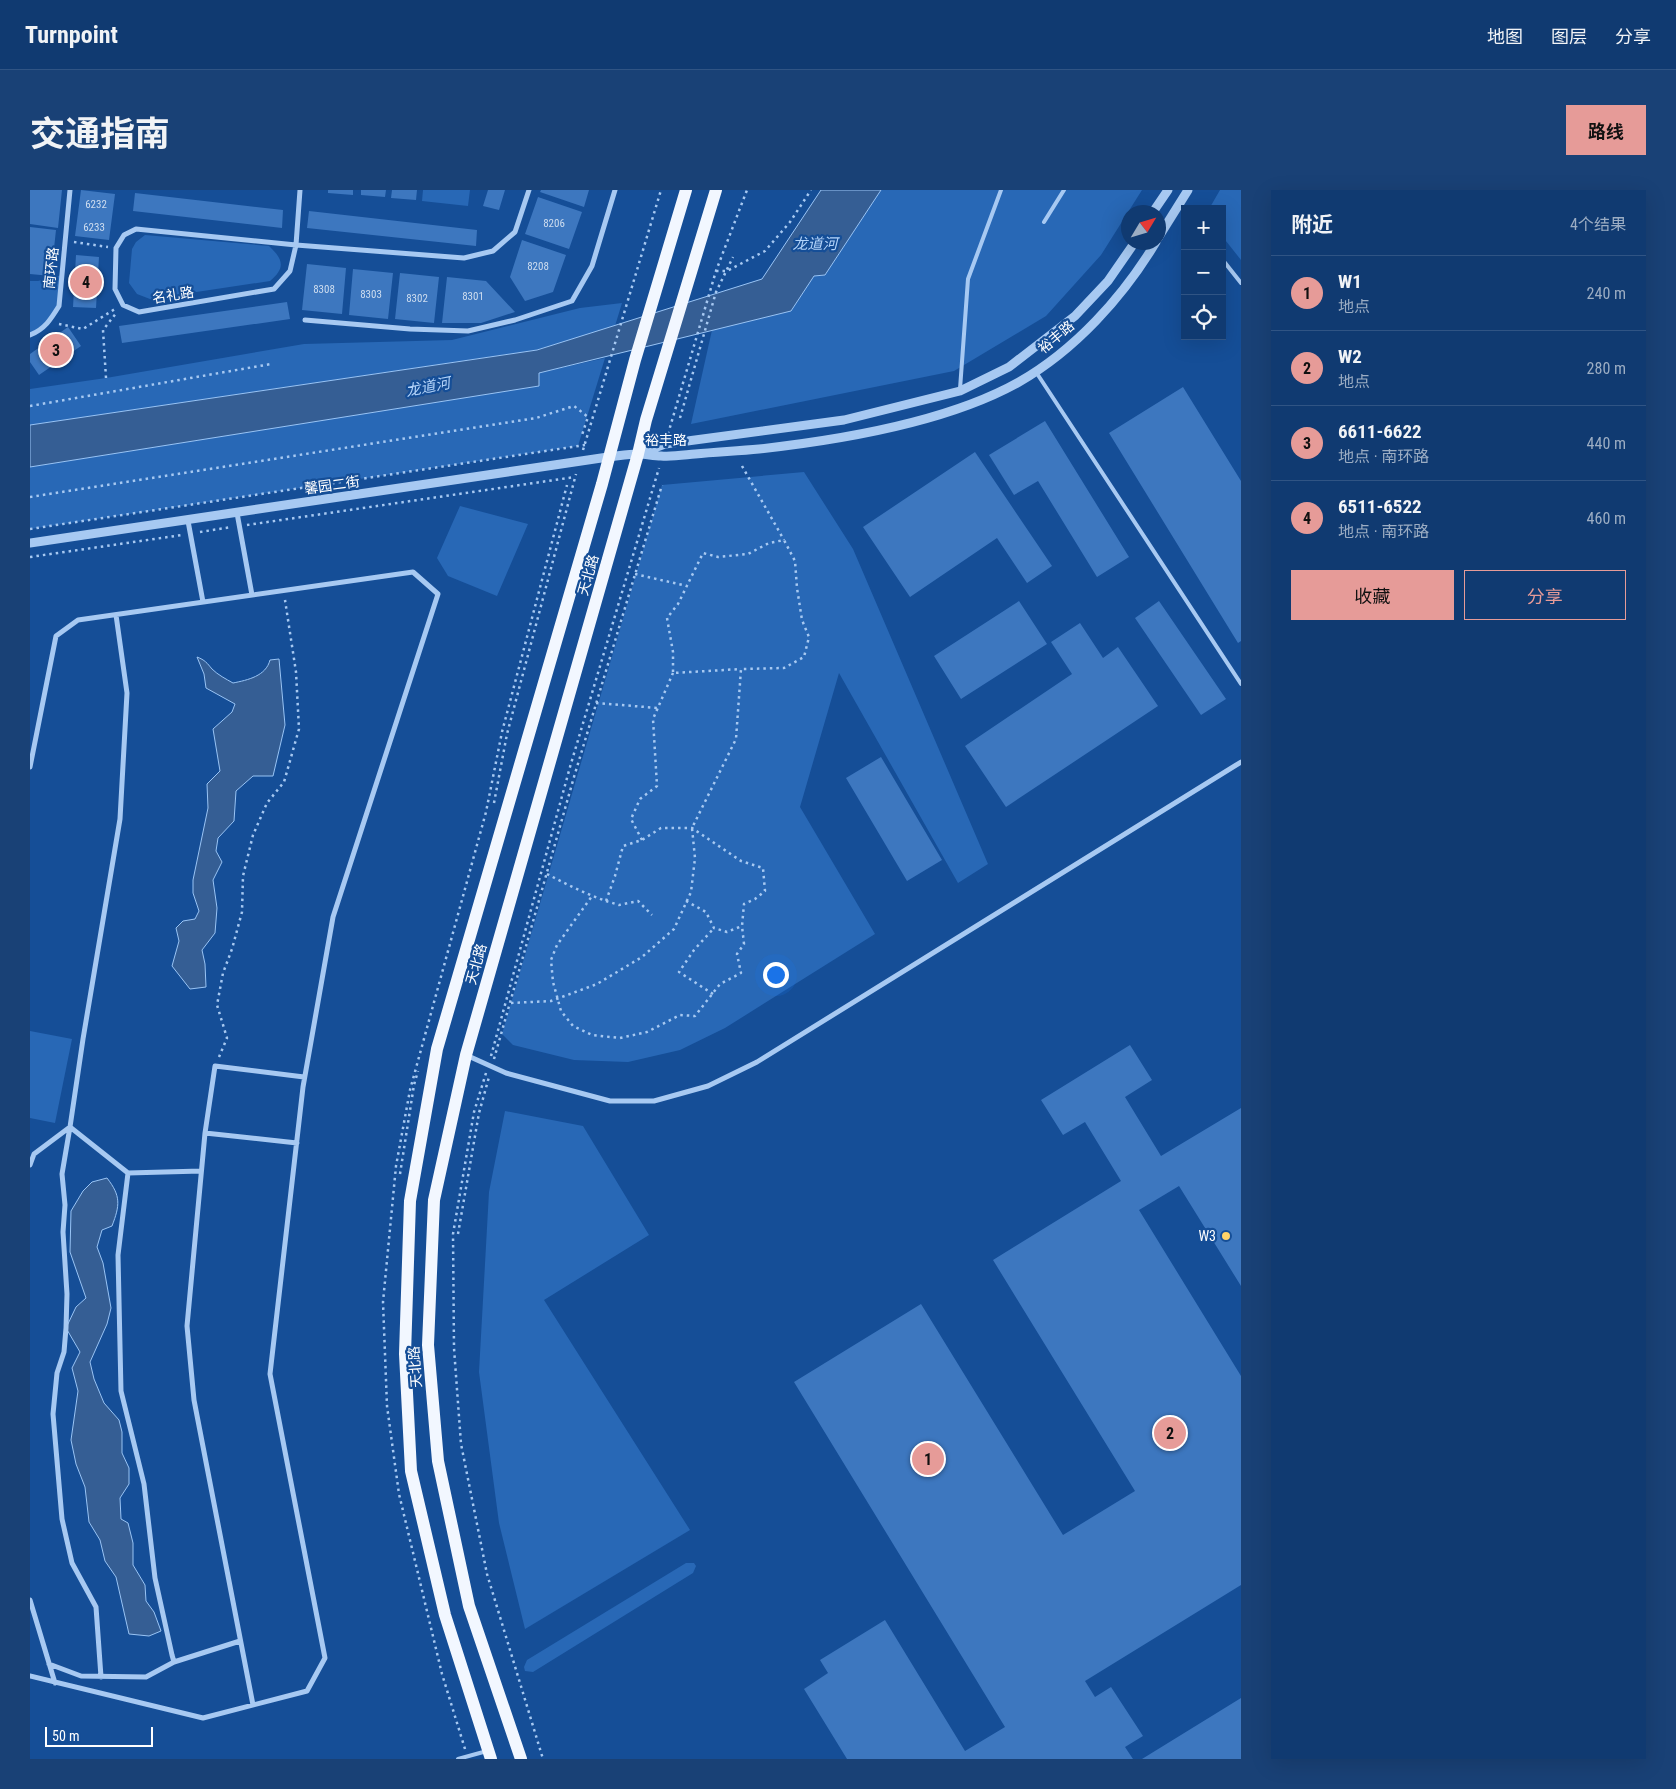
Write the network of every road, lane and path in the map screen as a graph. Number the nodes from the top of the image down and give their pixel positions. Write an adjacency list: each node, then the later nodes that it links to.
1 (70, 190): 19 (street, 南环路)
2 (300, 190): 20 (street, 名礼路)
3 (530, 190): 20 (street)
4 (615, 190): 30 (street)
5 (661, 190): 41 (path)
6 (686, 190): 43 (main road, 天北路)
7 (716, 190): 42 (main road, 天北路)
8 (747, 190): 27 (path)
9 (811, 190): 26 (path)
10 (1001, 190): 36 (lane)
11 (1064, 190): 17 (lane)
12 (1168, 190): 14 (street)
13 (1188, 190): 15 (street)
14 (1158, 205)
15 (1183, 205)
16 (1181, 209): 18 (street)
17 (1044, 222)
18 (1166, 228)
19 (65, 240): 21 (path); 31 (street, 南环路)
20 (296, 245): 21 (street); 29 (street, 名礼路)
21 (116, 248): 29 (street)
22 (1129, 250): 36 (street, 裕丰路)
23 (1150, 250): 34 (street, 裕丰路)
24 (733, 257): 26 (path)
25 (1226, 264): 28 (lane)
26 (727, 270): 27 (path); 38 (path)
27 (716, 271): 39 (path)
28 (1241, 283)
29 (123, 305): 31 (path); 35 (path)
30 (305, 320)
31 (50, 322): 32 (street)
32 (30, 335)
33 (271, 364): 37 (path)
34 (1036, 372): 42 (street, 裕丰路); 65 (lane)
35 (106, 378)
36 (960, 391): 42 (street, 裕丰路)
37 (30, 406)
38 (680, 418)
39 (672, 420)
40 (582, 435): 48 (path)
41 (585, 445): 44 (path); 52 (path)
42 (638, 454): 43 (street, 馨园二街); 83 (main road, 天北路)
43 (608, 457): 44 (street, 馨园二街); 102 (main road, 天北路)
44 (579, 462): 46 (path); 49 (street, 馨园二街)
45 (742, 466): 54 (path)
46 (575, 477): 51 (path); 68 (path)
47 (662, 485): 57 (path)
48 (30, 497)
49 (237, 513): 50 (street, 馨园二街); 51 (street)
50 (188, 521): 53 (street); 55 (street, 馨园二街)
51 (239, 526): 53 (path); 60 (street)
52 (30, 529)
53 (190, 533): 56 (path); 61 (street)
54 (784, 540): 58 (path); 63 (path)
55 (30, 543)
56 (30, 557)
57 (635, 574): 58 (path); 66 (path)
58 (688, 586): 64 (path)
59 (284, 591): 60 (street); 84 (path); 86 (street)
60 (252, 595): 61 (street)
61 (202, 602): 62 (street)
62 (116, 615): 70 (street); 87 (street)
63 (741, 669): 64 (path); 71 (path)
64 (673, 672): 67 (path)
65 (1241, 684)
66 (596, 703): 67 (path); 73 (path)
67 (658, 708): 72 (path)
68 (507, 734)
69 (1241, 762): 85 (street)
70 (30, 767)
71 (692, 828): 72 (path); 76 (path); 78 (path)
72 (642, 840): 75 (path)
73 (547, 874): 74 (path); 82 (path)
74 (592, 896): 75 (path); 81 (path)
75 (606, 901): 77 (path)
76 (686, 901): 79 (path); 81 (path)
77 (652, 916)
78 (742, 926): 79 (path); 80 (path)
79 (714, 928): 80 (path)
80 (713, 994): 81 (path)
81 (558, 998): 82 (path)
82 (510, 1003): 85 (path)
83 (466, 1055): 85 (street); 104 (main road, 天北路)
84 (215, 1066): 86 (street); 88 (street)
85 (492, 1067): 93 (path)
86 (304, 1077): 89 (street)
87 (70, 1127): 90 (street); 92 (street); 99 (street)
88 (205, 1132): 89 (street); 91 (street)
89 (297, 1143): 101 (street)
90 (30, 1165)
91 (202, 1171): 92 (street); 95 (street)
92 (128, 1173): 96 (street)
93 (458, 1234)
94 (30, 1600): 97 (street)
95 (240, 1641): 96 (street); 101 (street)
96 (174, 1662): 99 (street)
97 (50, 1664): 99 (street); 100 (street)
98 (30, 1676): 100 (street)
99 (101, 1676)
100 (55, 1683): 101 (street)
101 (253, 1705)
102 (489, 1755): 103 (lane)
103 (458, 1759)
104 (521, 1759)

